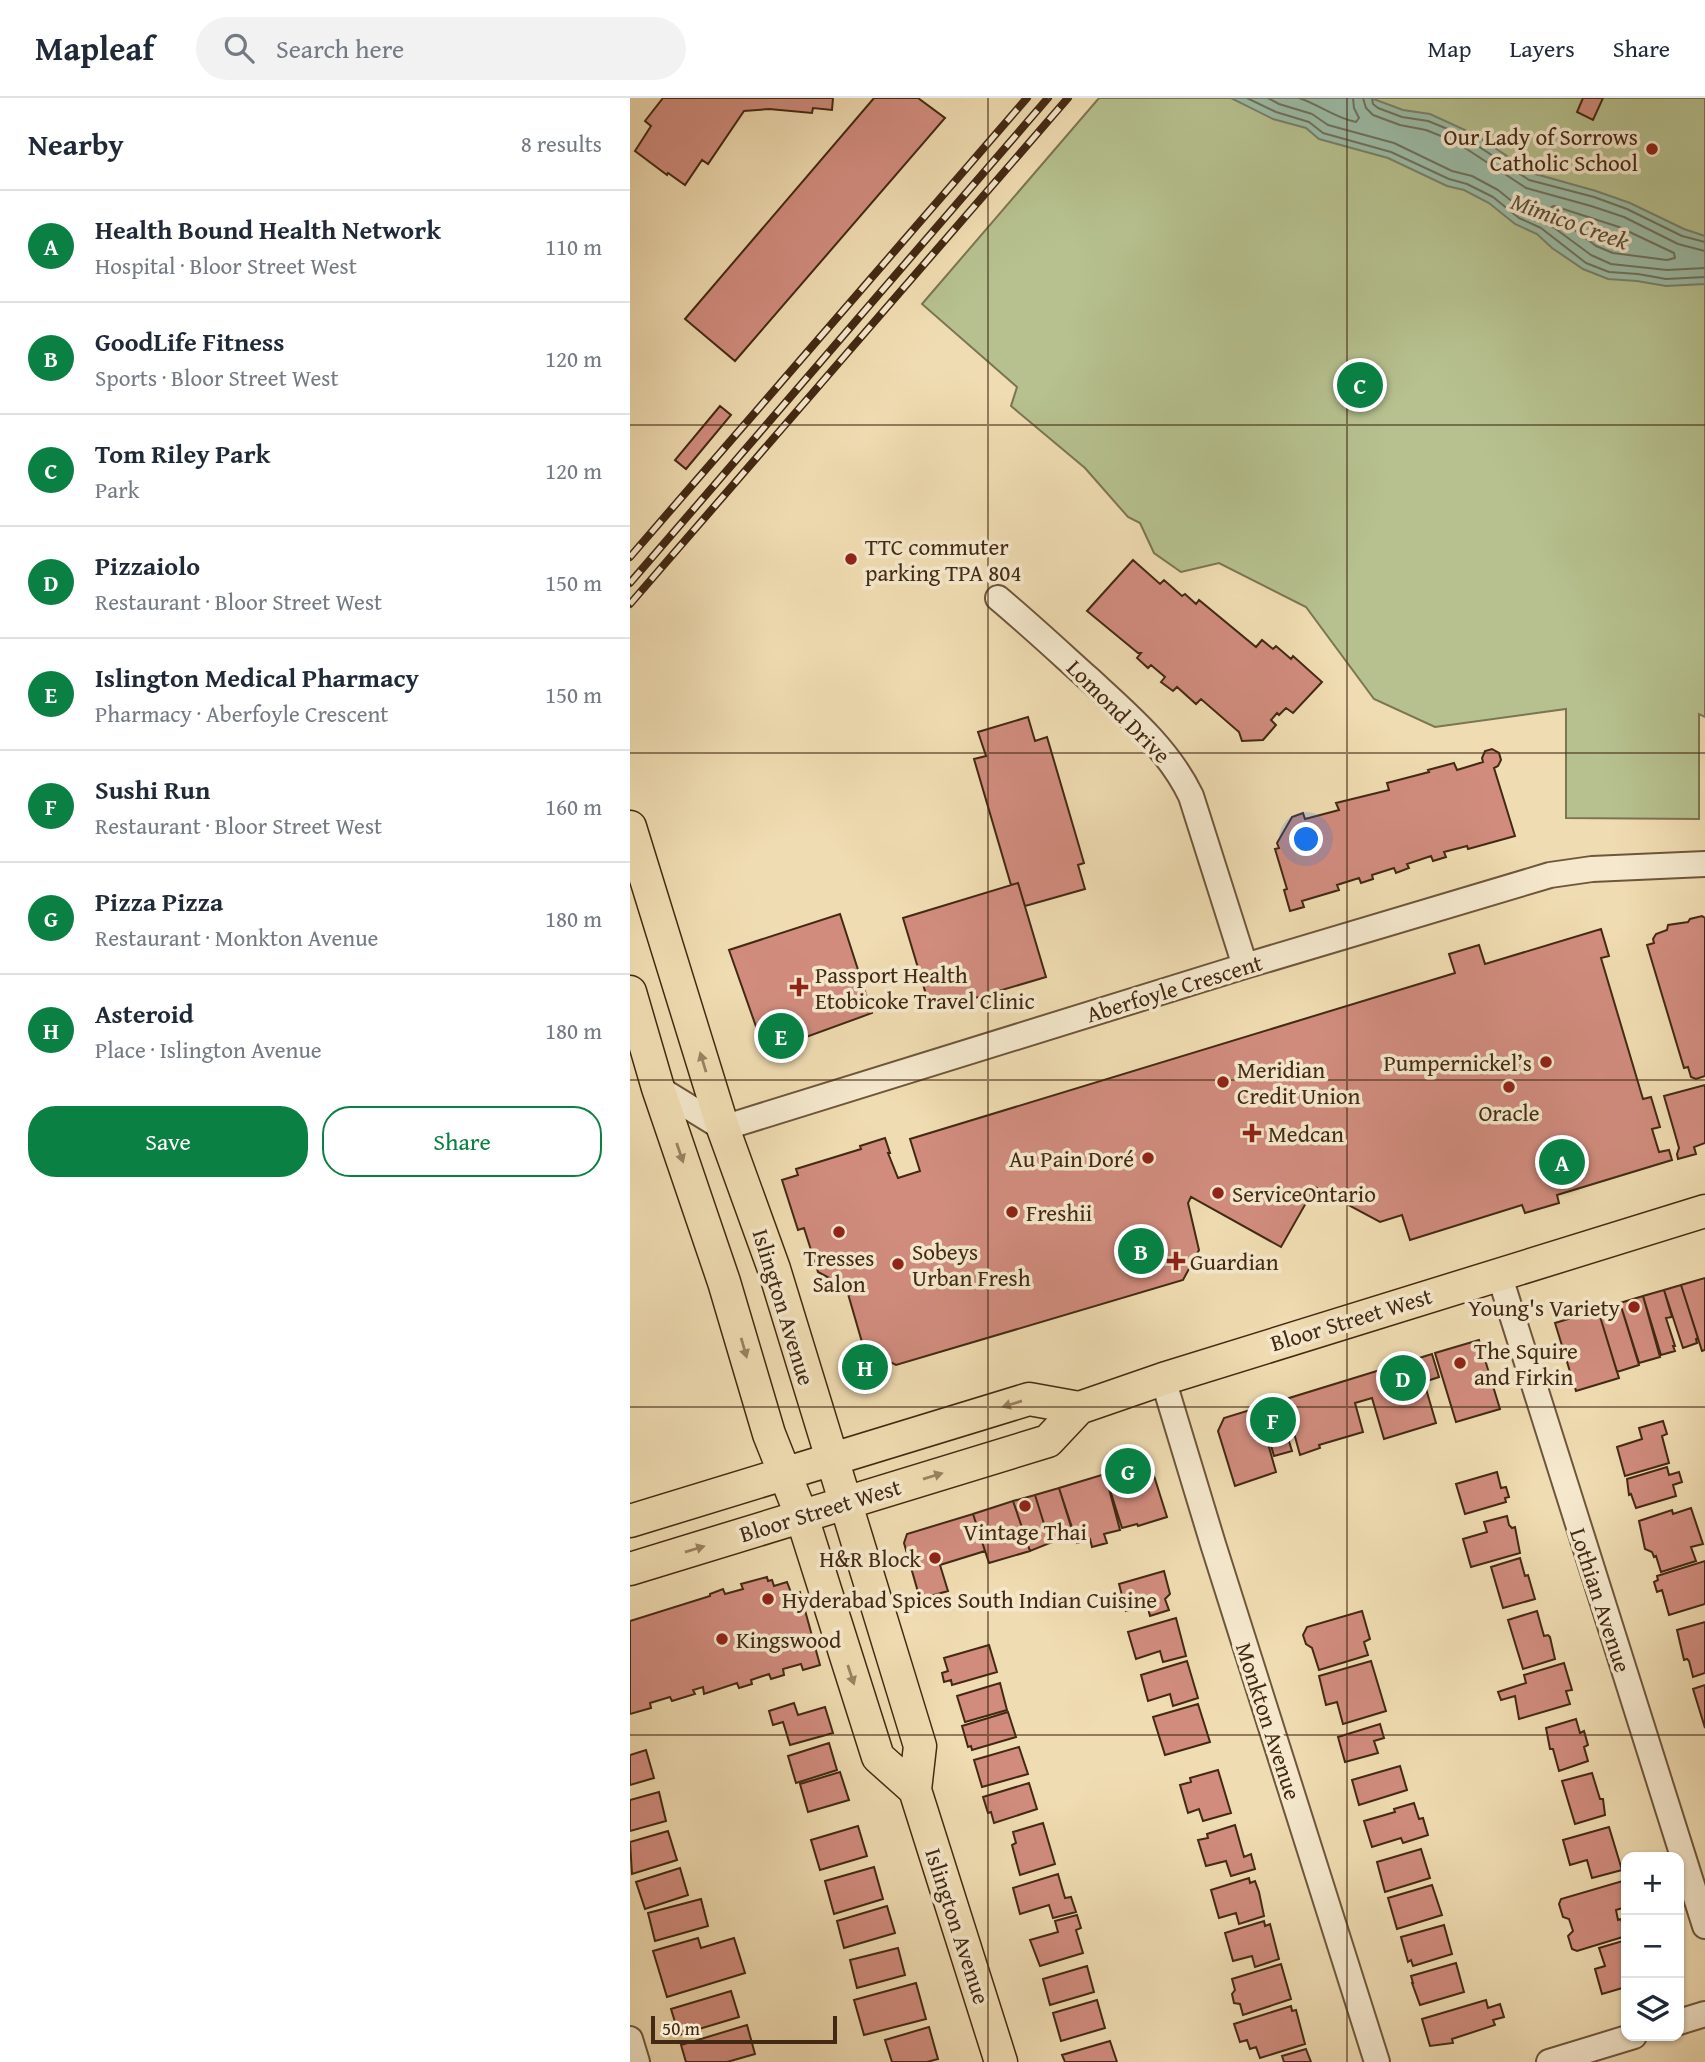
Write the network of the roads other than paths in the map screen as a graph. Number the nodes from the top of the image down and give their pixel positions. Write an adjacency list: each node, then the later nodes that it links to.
1 (998, 598): 4 (street, Lomond Drive)
2 (630, 827): 7 (main road, Islington Avenue, one-way to 2)
3 (1705, 863): 4 (street, Aberfoyle Crescent)
4 (1245, 966): 7 (street, Aberfoyle Crescent)
5 (630, 992): 6 (main road)
6 (658, 1088): 7 (street); 11 (main road, one-way to 11)
7 (723, 1128): 9 (main road, Islington Avenue)
8 (1705, 1211): 10 (main road, Bloor Street West)
9 (774, 1269): 11 (main road); 14 (main road, Islington Avenue)
10 (1499, 1274): 12 (main road, Bloor Street West); 21 (street, Lothian Avenue)
11 (724, 1282): 15 (main road, one-way to 15)
12 (1163, 1379): 13 (main road, Bloor Street West); 28 (street, Monkton Avenue)
13 (1079, 1408): 14 (main road, Bloor Street West, one-way to 14); 16 (main road, Bloor Street West, one-way to 13)
14 (831, 1460): 15 (main road, Bloor Street West); 16 (main road, Islington Avenue)
15 (785, 1474): 17 (main road); 18 (main road, Bloor Street West)
16 (844, 1503): 17 (main road, Bloor Street West); 20 (main road, Islington Avenue)
17 (802, 1517): 19 (main road, Bloor Street West, one-way to 17); 20 (main road, one-way to 20)
18 (630, 1521)
19 (630, 1569)
20 (915, 1790): 27 (main road, Islington Avenue)
21 (1705, 1926)
22 (1705, 2014): 23 (street)
23 (1684, 2020)
24 (630, 2039): 26 (street)
25 (1621, 2040): 29 (street)
26 (637, 2062)
27 (1001, 2062)
28 (1377, 2062)
29 (1549, 2062)

